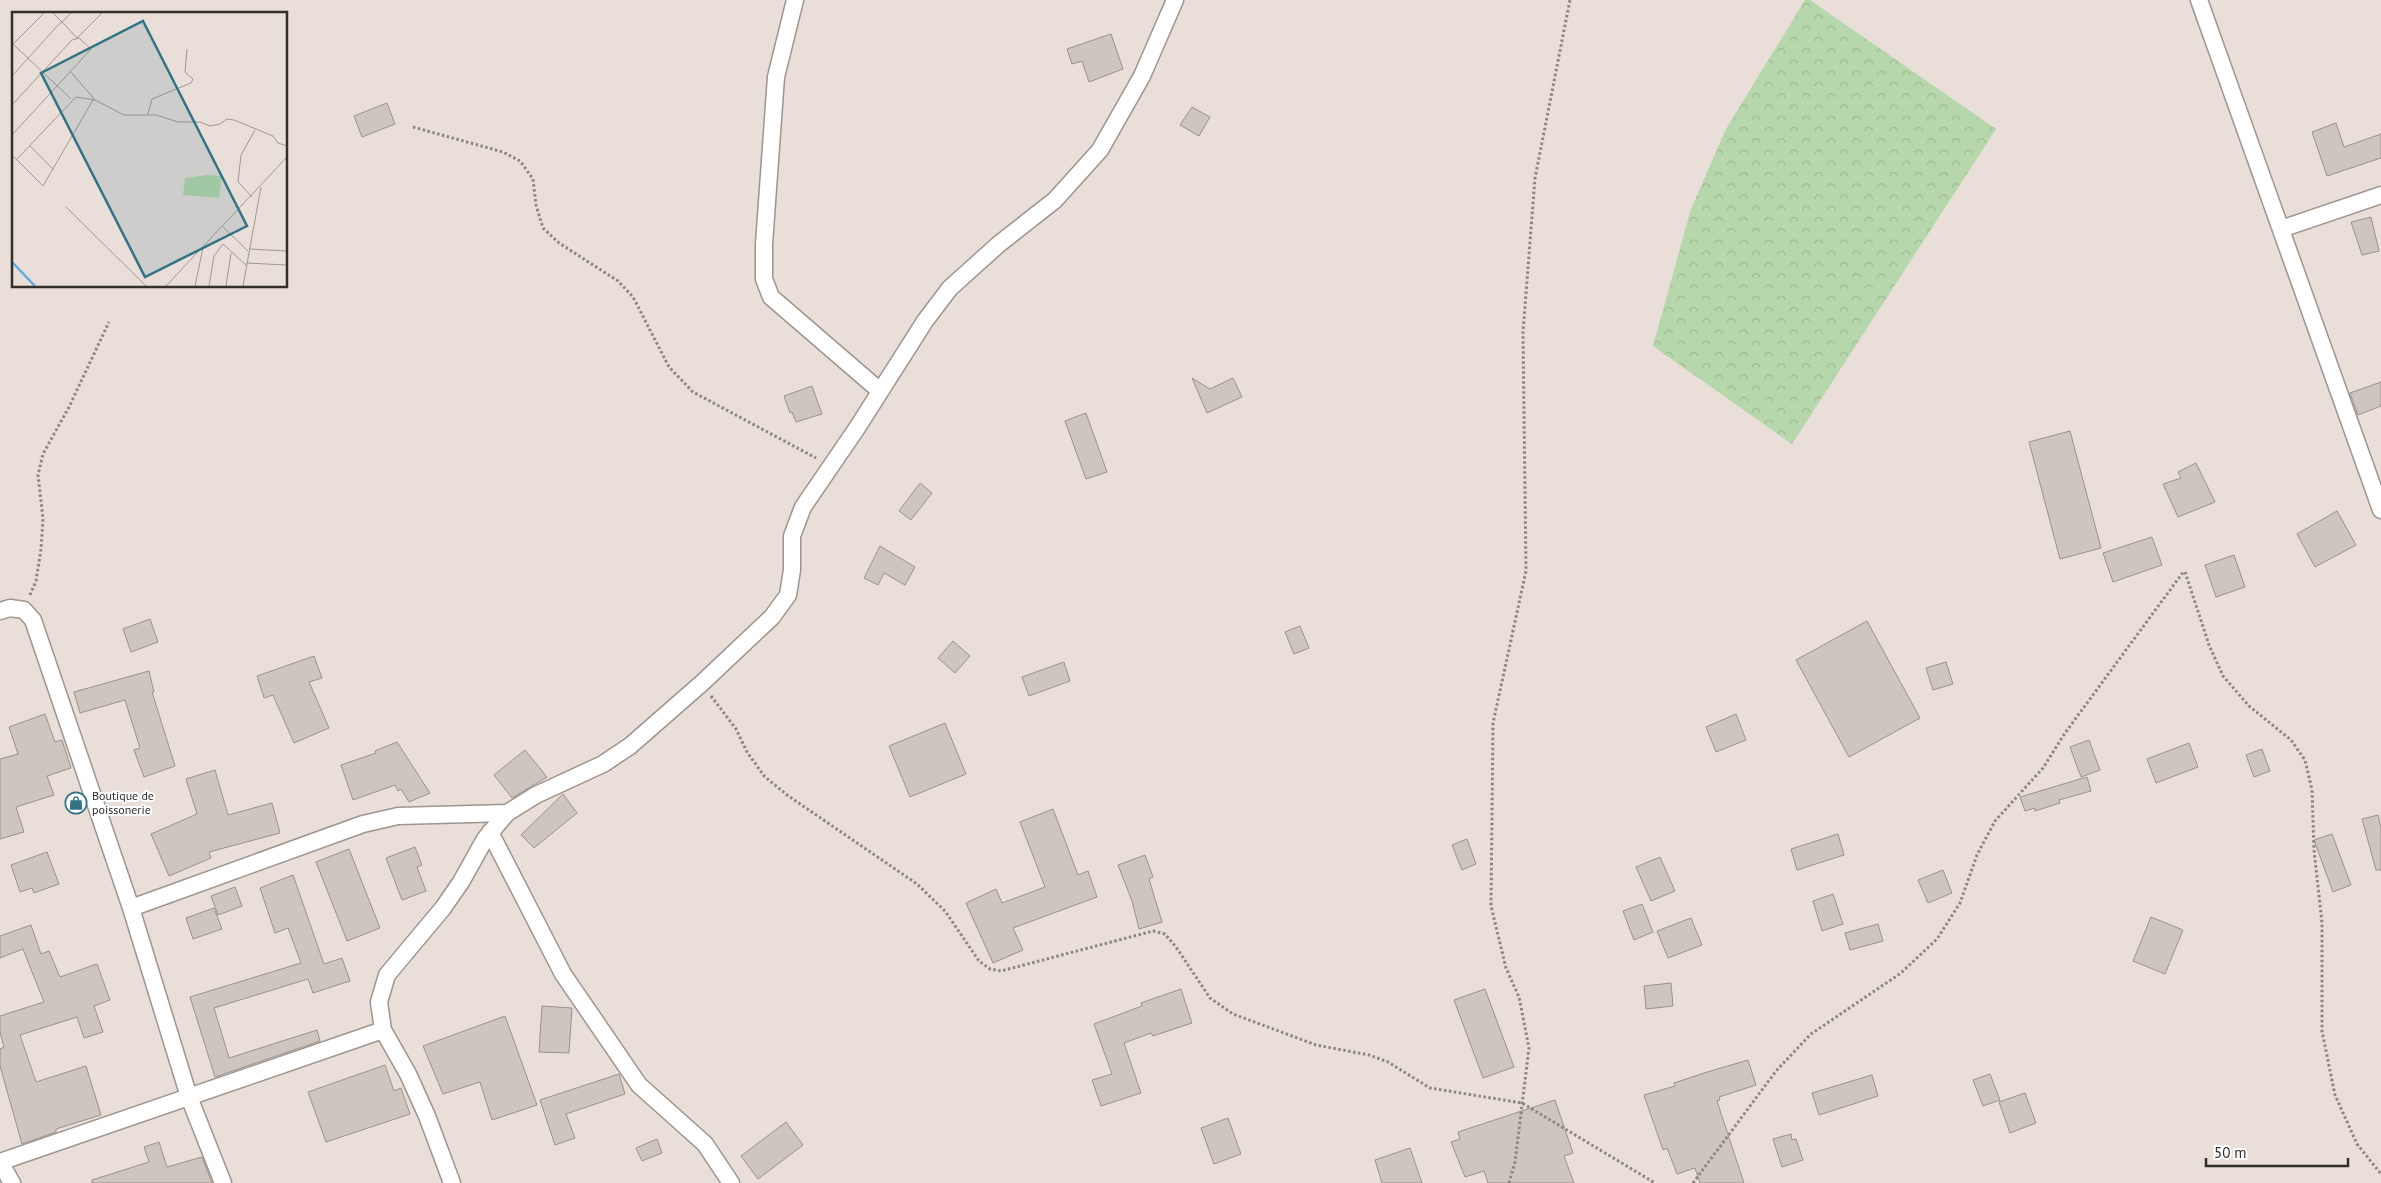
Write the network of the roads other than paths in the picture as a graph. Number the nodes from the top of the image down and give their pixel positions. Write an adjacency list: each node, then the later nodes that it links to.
1 (795, 0): 6 (street)
2 (1175, 0): 6 (street)
3 (2199, 0): 5 (street)
4 (2381, 195): 5 (street)
5 (2281, 229): 7 (street)
6 (880, 391): 9 (street)
7 (2380, 504)
8 (0, 611): 11 (street)
9 (507, 813): 10 (street); 11 (street)
10 (490, 832): 12 (street); 18 (street)
11 (131, 908): 13 (street)
12 (383, 1030): 13 (street); 17 (street)
13 (188, 1097): 14 (street); 16 (street)
14 (0, 1162): 15 (street)
15 (12, 1183)
16 (223, 1183)
17 (452, 1183)
18 (731, 1183)

